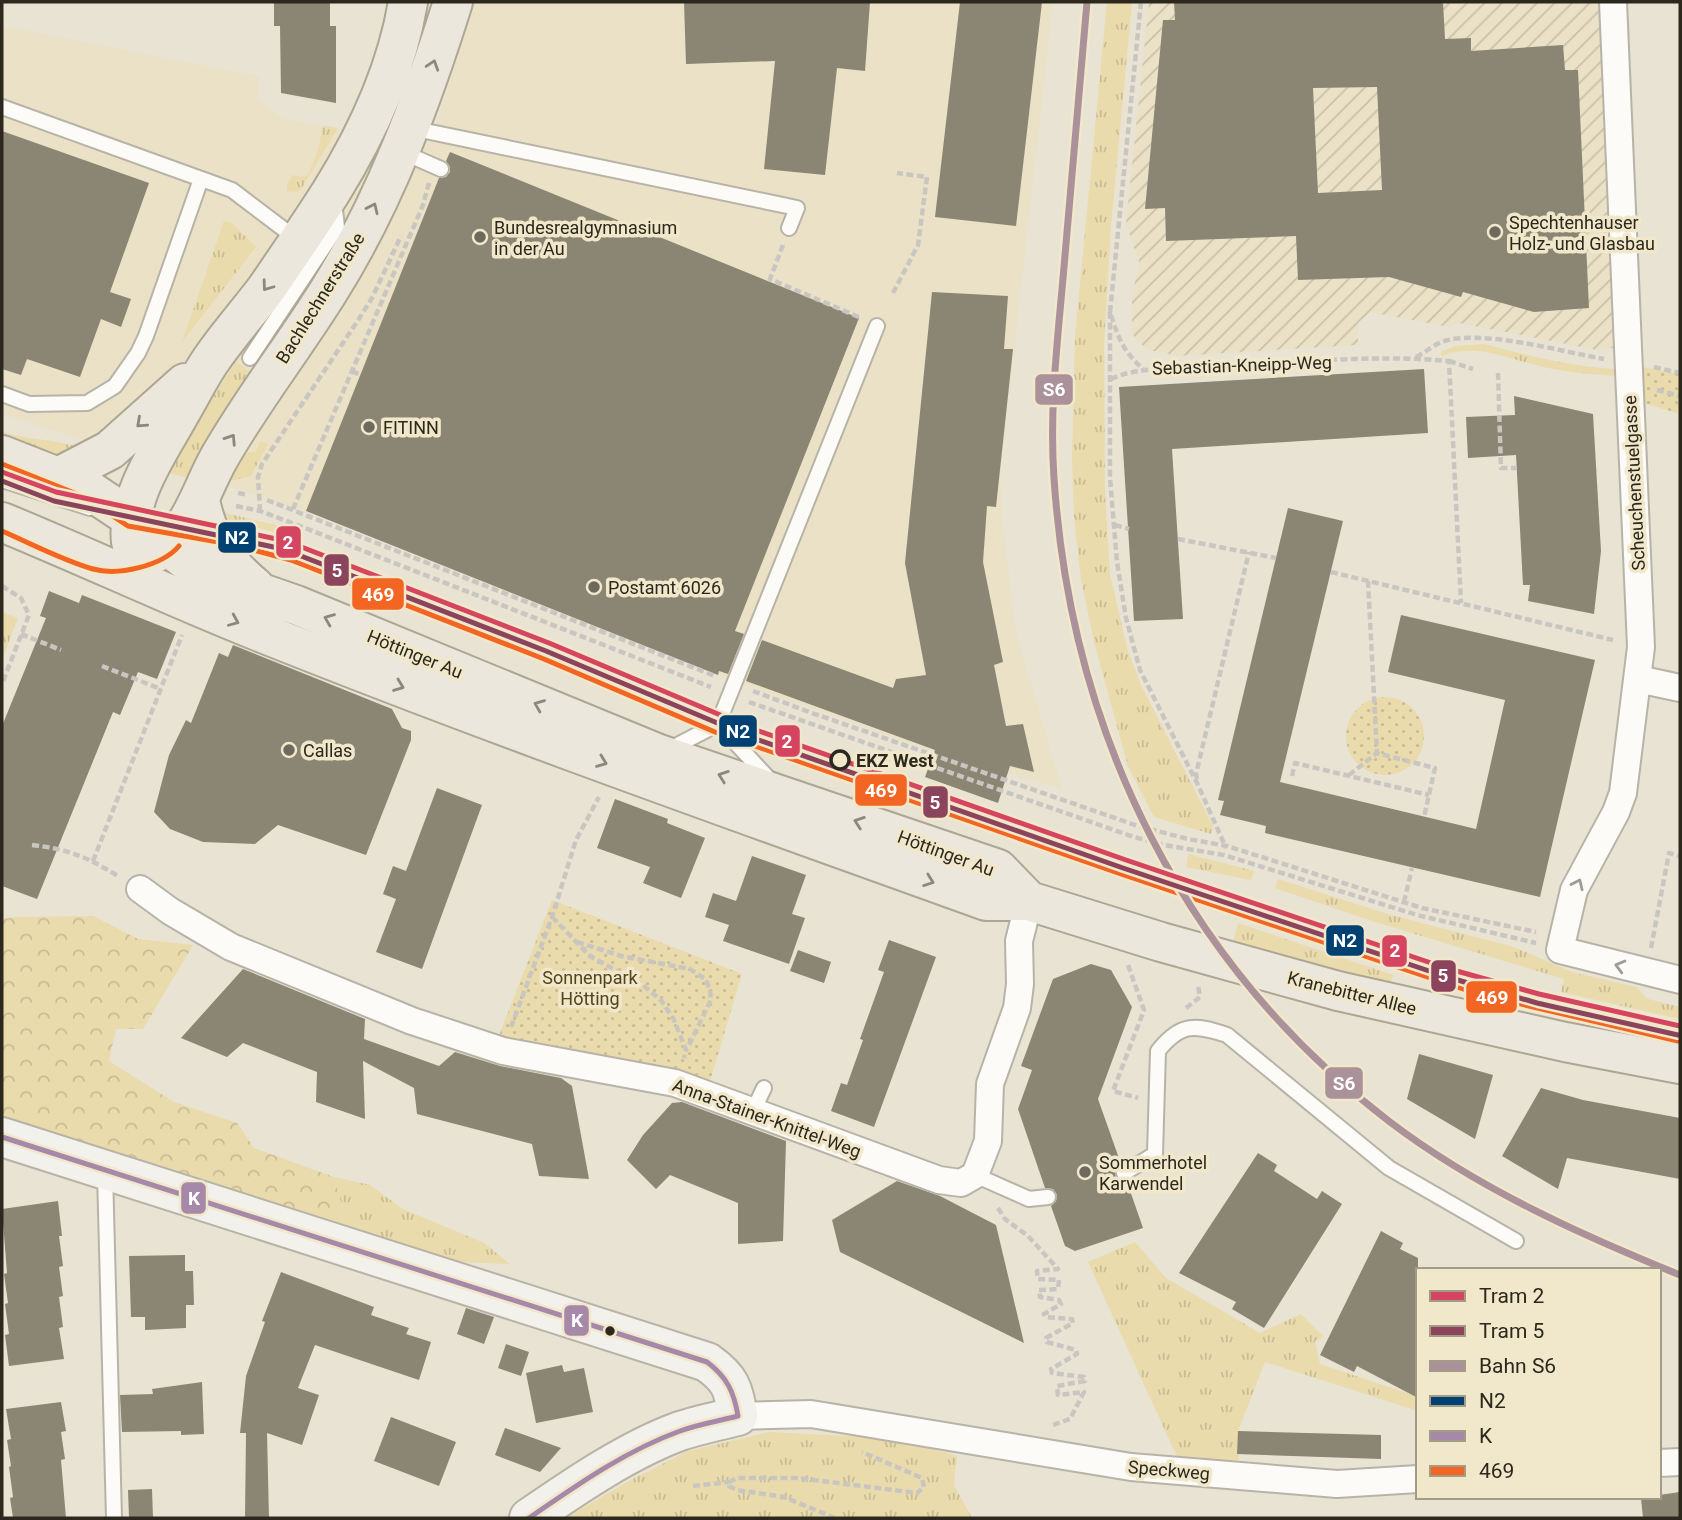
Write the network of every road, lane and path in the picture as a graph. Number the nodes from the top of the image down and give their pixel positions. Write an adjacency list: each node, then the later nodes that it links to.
1 (408, 2): 9 (main road)
2 (453, 2): 6 (main road, Bachlechnerstraße, one-way to 2)
3 (1141, 2): 15 (path, Sebastian-Kneipp-Weg)
4 (1613, 2): 22 (street, Scheuchenstuelgasse)
5 (2, 107): 8 (lane)
6 (421, 153): 10 (path); 12 (lane); 26 (path); 42 (main road, Bachlechnerstraße, one-way to 6)
7 (897, 173): 14 (path)
8 (201, 179): 13 (lane); 31 (lane)
9 (332, 189): 13 (main road); 18 (lane)
10 (417, 201)
11 (406, 225): 38 (path)
12 (789, 228): 16 (path)
13 (299, 241): 21 (main road, one-way to 21)
14 (893, 293)
15 (1110, 312): 24 (path, Sebastian-Kneipp-Weg); 30 (path)
16 (859, 317)
17 (877, 326): 61 (lane)
18 (250, 358)
19 (1415, 358): 20 (path); 22 (path, Sebastian-Kneipp-Weg); 24 (path, Sebastian-Kneipp-Weg)
20 (1449, 360): 23 (path); 52 (path)
21 (210, 361): 34 (main road, one-way to 34); 39 (main road)
22 (1628, 364): 54 (street, Scheuchenstuelgasse)
23 (1473, 369)
24 (1145, 371): 30 (path)
25 (1670, 371): 28 (path)
26 (352, 372): 29 (path); 37 (path)
27 (1498, 373): 33 (path)
28 (1680, 373)
29 (360, 375)
30 (1111, 379): 41 (path)
31 (2, 394)
32 (2, 455): 34 (main road)
33 (1517, 468)
34 (60, 477): 39 (main road)
35 (2, 480): 39 (lane)
36 (267, 500): 37 (path)
37 (293, 509): 61 (path)
38 (260, 512): 42 (path); 61 (path)
39 (131, 518): 42 (lane); 42 (main road)
40 (2, 522): 47 (main road, Höttinger Au)
41 (1115, 525): 43 (path); 68 (path)
42 (187, 528): 47 (main road); 51 (main road); 62 (lane); 64 (main road, Höttinger Au, one-way to 42)
43 (1129, 529)
44 (1178, 539): 45 (path)
45 (1249, 552): 46 (path); 68 (path)
46 (1276, 558)
47 (97, 561): 51 (main road, Höttinger Au)
48 (1331, 572): 49 (path)
49 (1368, 581): 52 (path); 63 (path)
50 (2, 586): 53 (path)
51 (182, 599): 60 (path); 65 (main road, Höttinger Au, one-way to 65)
52 (1461, 603): 54 (path)
53 (21, 634): 55 (path); 58 (path)
54 (1641, 647): 57 (street, Scheuchenstuelgasse)
55 (61, 650)
56 (102, 666): 60 (path)
57 (1638, 679): 59 (street); 83 (street, Scheuchenstuelgasse, one-way to 57)
58 (2, 684)
59 (1680, 688)
60 (161, 689): 76 (path)
61 (732, 689): 62 (lane); 73 (path); 74 (path)
62 (718, 724): 64 (lane); 70 (lane); 89 (lane)
63 (1377, 753): 67 (path); 69 (path)
64 (659, 754): 70 (main road, Höttinger Au, one-way to 64)
65 (614, 767): 79 (main road, Höttinger Au, one-way to 79); 81 (path)
66 (1292, 776): 67 (path)
67 (1349, 776): 69 (path)
68 (1198, 785): 73 (path)
69 (1429, 795): 71 (path)
70 (786, 797): 79 (main road, Höttinger Au, one-way to 70)
71 (1424, 817)
72 (32, 845): 76 (path)
73 (1227, 846): 74 (path); 80 (path)
74 (1224, 855): 83 (path)
75 (1679, 856): 85 (path)
76 (93, 861): 78 (path)
77 (1412, 868): 80 (path)
78 (140, 889): 91 (street, Anna-Stainer-Knittel-Weg)
79 (1029, 901): 92 (main road, Kranebitter Allee); 98 (street)
80 (1405, 902): 83 (path)
81 (552, 917): 82 (path); 91 (path)
82 (574, 940): 90 (path); 90 (path)
83 (1560, 950): 85 (street, one-way to 83)
84 (1125, 960): 94 (path)
85 (1647, 973): 86 (street)
86 (1680, 980)
87 (1198, 981): 88 (path)
88 (1184, 1028): 94 (lane); 101 (lane)
89 (1680, 1032)
90 (686, 1050): 93 (path)
91 (503, 1051): 93 (street, Anna-Stainer-Knittel-Weg)
92 (1680, 1064)
93 (676, 1083): 98 (street, Anna-Stainer-Knittel-Weg)
94 (1156, 1104): 97 (lane)
95 (2, 1137): 96 (street)
96 (105, 1171): 102 (street); 110 (lane)
97 (1124, 1173)
98 (975, 1175): 99 (lane)
99 (1048, 1197)
100 (1005, 1219): 103 (path)
101 (1516, 1241)
102 (738, 1416): 107 (street, Speckweg); 111 (street, Speckweg)
103 (1044, 1428)
104 (850, 1447): 108 (path)
105 (1680, 1462): 106 (street)
106 (1661, 1463)
107 (1416, 1479)
108 (729, 1482): 109 (path); 112 (path)
109 (693, 1486)
110 (114, 1518)
111 (529, 1518)
112 (835, 1518)

